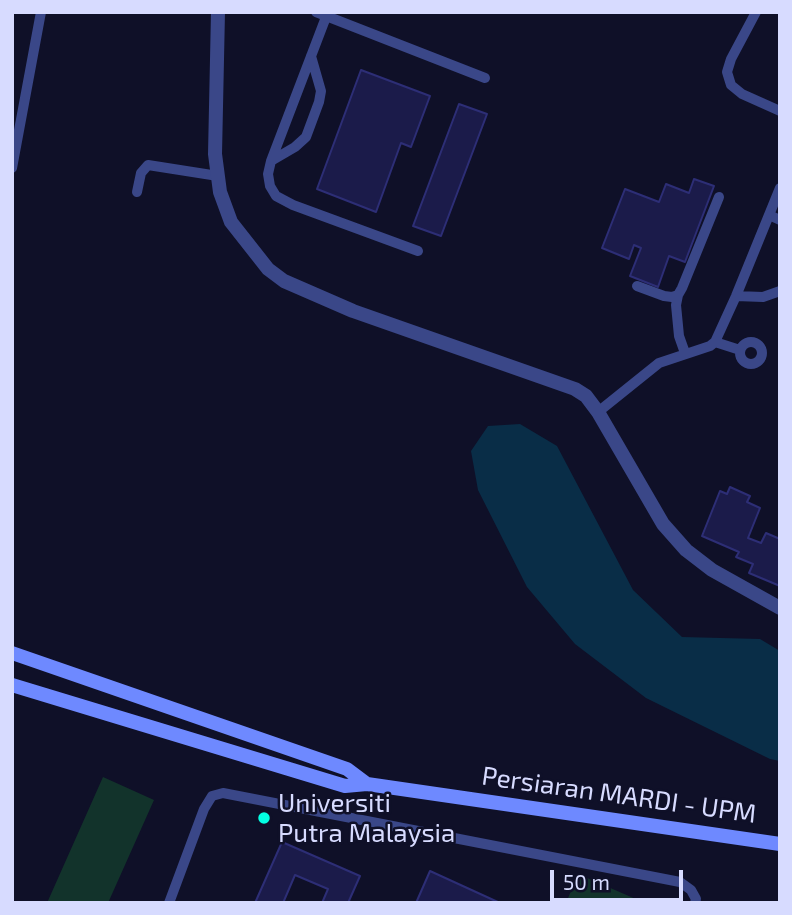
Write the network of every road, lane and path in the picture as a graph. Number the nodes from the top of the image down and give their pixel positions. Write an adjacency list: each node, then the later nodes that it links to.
1 (41, 12): 9 (lane)
2 (218, 12): 10 (street)
3 (757, 12): 7 (lane)
4 (321, 15): 5 (lane); 6 (lane)
5 (311, 56): 8 (lane); 8 (lane)
6 (485, 78)
7 (780, 111)
8 (271, 161): 16 (lane)
9 (12, 168)
10 (218, 176): 12 (lane); 24 (street)
11 (780, 188): 14 (lane)
12 (137, 192)
13 (719, 197): 19 (lane)
14 (769, 215): 15 (lane); 20 (lane)
15 (780, 220)
16 (418, 251)
17 (637, 286): 19 (lane)
18 (780, 291): 20 (lane)
19 (677, 295): 23 (lane)
20 (736, 296): 21 (lane)
21 (715, 342): 22 (lane); 23 (lane)
22 (740, 350)
23 (685, 353): 24 (lane)
24 (598, 412): 25 (street)
25 (780, 608)
26 (12, 653): 28 (street, Persiaran MARDI - UPM)
27 (12, 685): 28 (street, Persiaran MARDI - UPM)
28 (367, 784): 29 (street, Persiaran MARDI - UPM)
29 (780, 844)
30 (169, 903): 31 (lane)
31 (695, 903)

